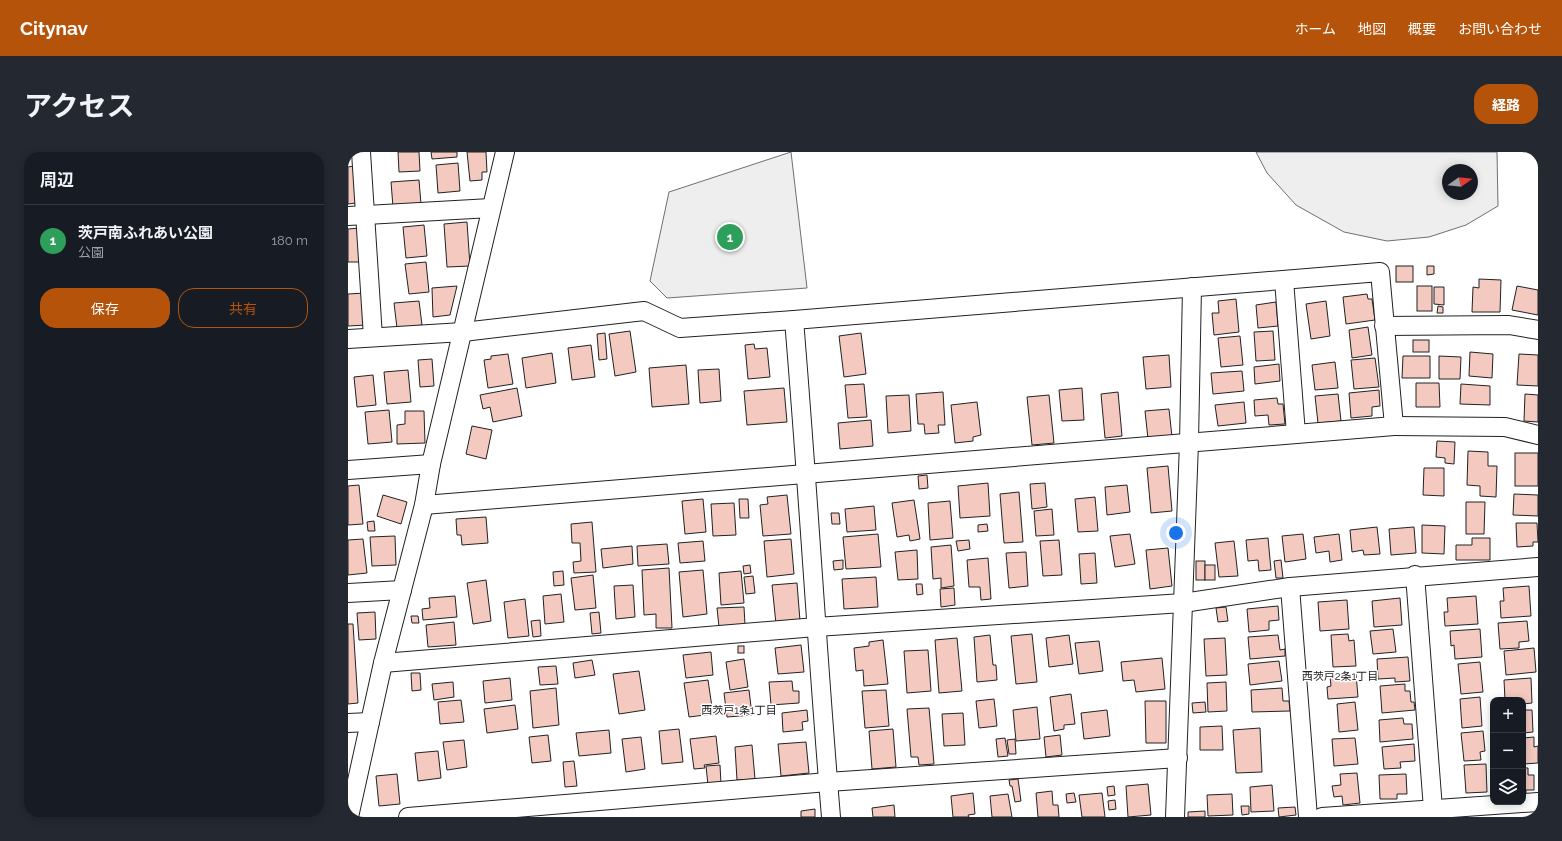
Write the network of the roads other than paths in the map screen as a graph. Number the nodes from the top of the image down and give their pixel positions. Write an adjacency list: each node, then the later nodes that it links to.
1 (361, 152): 4 (street)
2 (505, 152): 3 (street)
3 (492, 208): 4 (street); 10 (street)
4 (357, 215): 11 (street)
5 (1284, 280): 6 (street); 8 (street); 14 (street)
6 (1192, 288): 7 (street); 16 (street)
7 (794, 320): 10 (street); 19 (street)
8 (1384, 326): 9 (street); 13 (street)
9 (1538, 330)
10 (463, 332): 11 (street); 17 (street)
11 (373, 337): 12 (street)
12 (348, 339)
13 (1394, 426): 14 (street); 15 (street)
14 (1296, 434): 16 (street)
15 (1538, 435)
16 (1189, 443): 19 (street); 26 (street)
17 (431, 464): 18 (street); 20 (street)
18 (348, 470)
19 (807, 475): 20 (street); 27 (street)
20 (424, 505): 24 (street)
21 (1538, 569): 22 (street)
22 (1415, 576): 23 (street); 34 (street)
23 (1290, 586): 26 (street); 39 (street)
24 (402, 590): 25 (street); 28 (street)
25 (348, 593)
26 (1183, 603): 27 (street); 31 (street)
27 (816, 627): 28 (street); 32 (street)
28 (383, 663): 29 (street)
29 (370, 722): 30 (street); 35 (street)
30 (348, 723)
31 (1178, 758): 32 (street); 38 (street)
32 (828, 782): 36 (street); 37 (street)
33 (1538, 802): 34 (street)
34 (1433, 809): 40 (street)
35 (348, 817)
36 (408, 817)
37 (831, 817)
38 (1175, 817)
39 (1308, 817)
40 (1322, 817)

